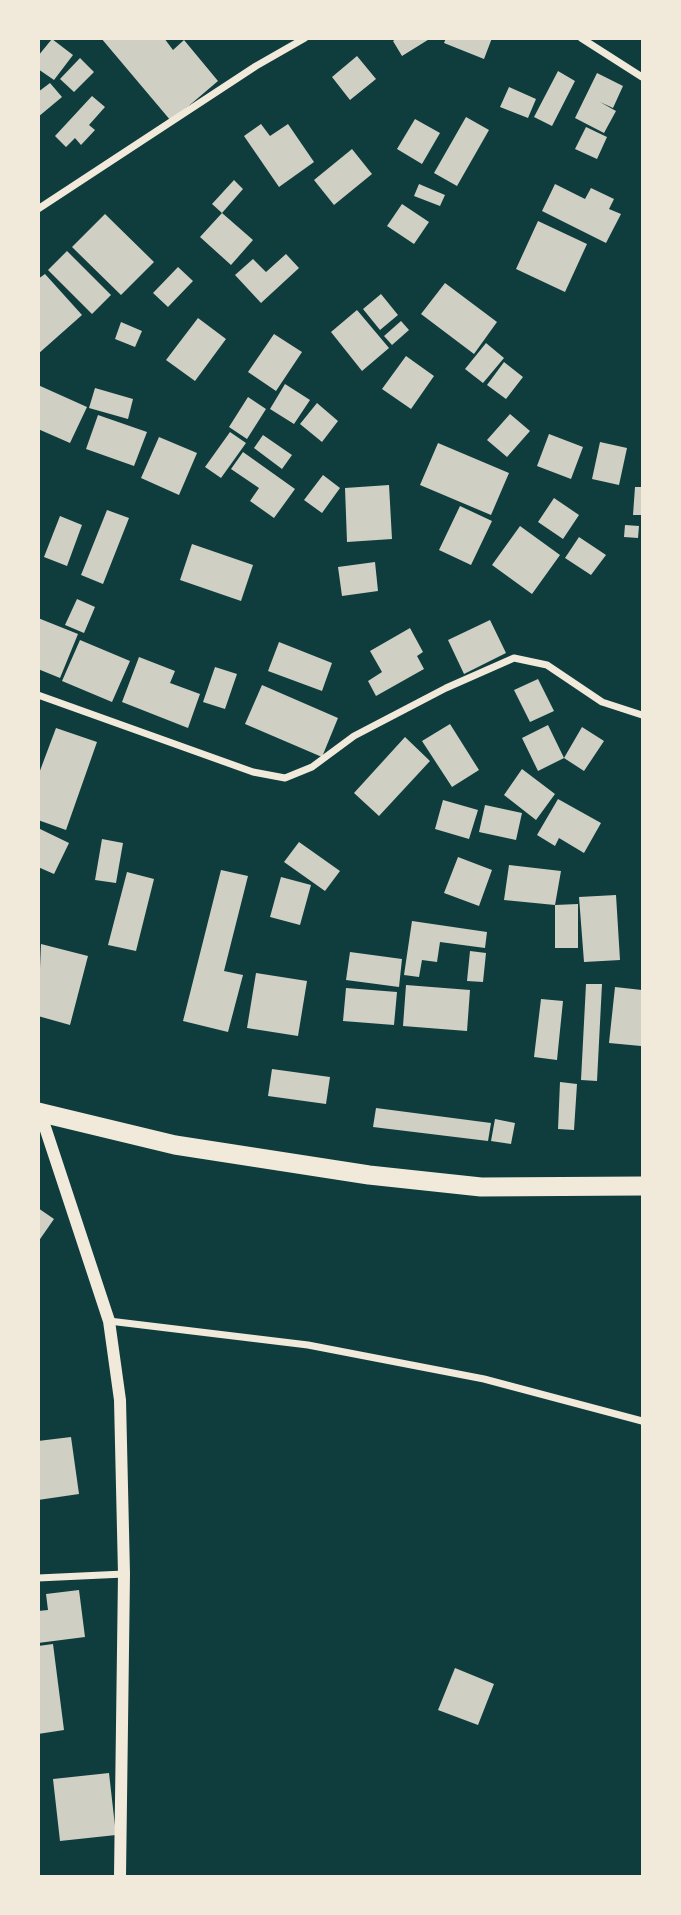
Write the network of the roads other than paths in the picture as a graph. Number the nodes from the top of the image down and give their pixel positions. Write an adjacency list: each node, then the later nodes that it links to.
1 (305, 38): 4 (street)
2 (581, 38): 3 (street)
3 (642, 77)
4 (38, 209)
5 (38, 695): 6 (street)
6 (642, 715)
7 (39, 1112): 8 (highway); 9 (street)
8 (642, 1186)
9 (109, 1321): 10 (street); 11 (street)
10 (642, 1421)
11 (124, 1574): 12 (street); 13 (street)
12 (38, 1578)
13 (120, 1877)

